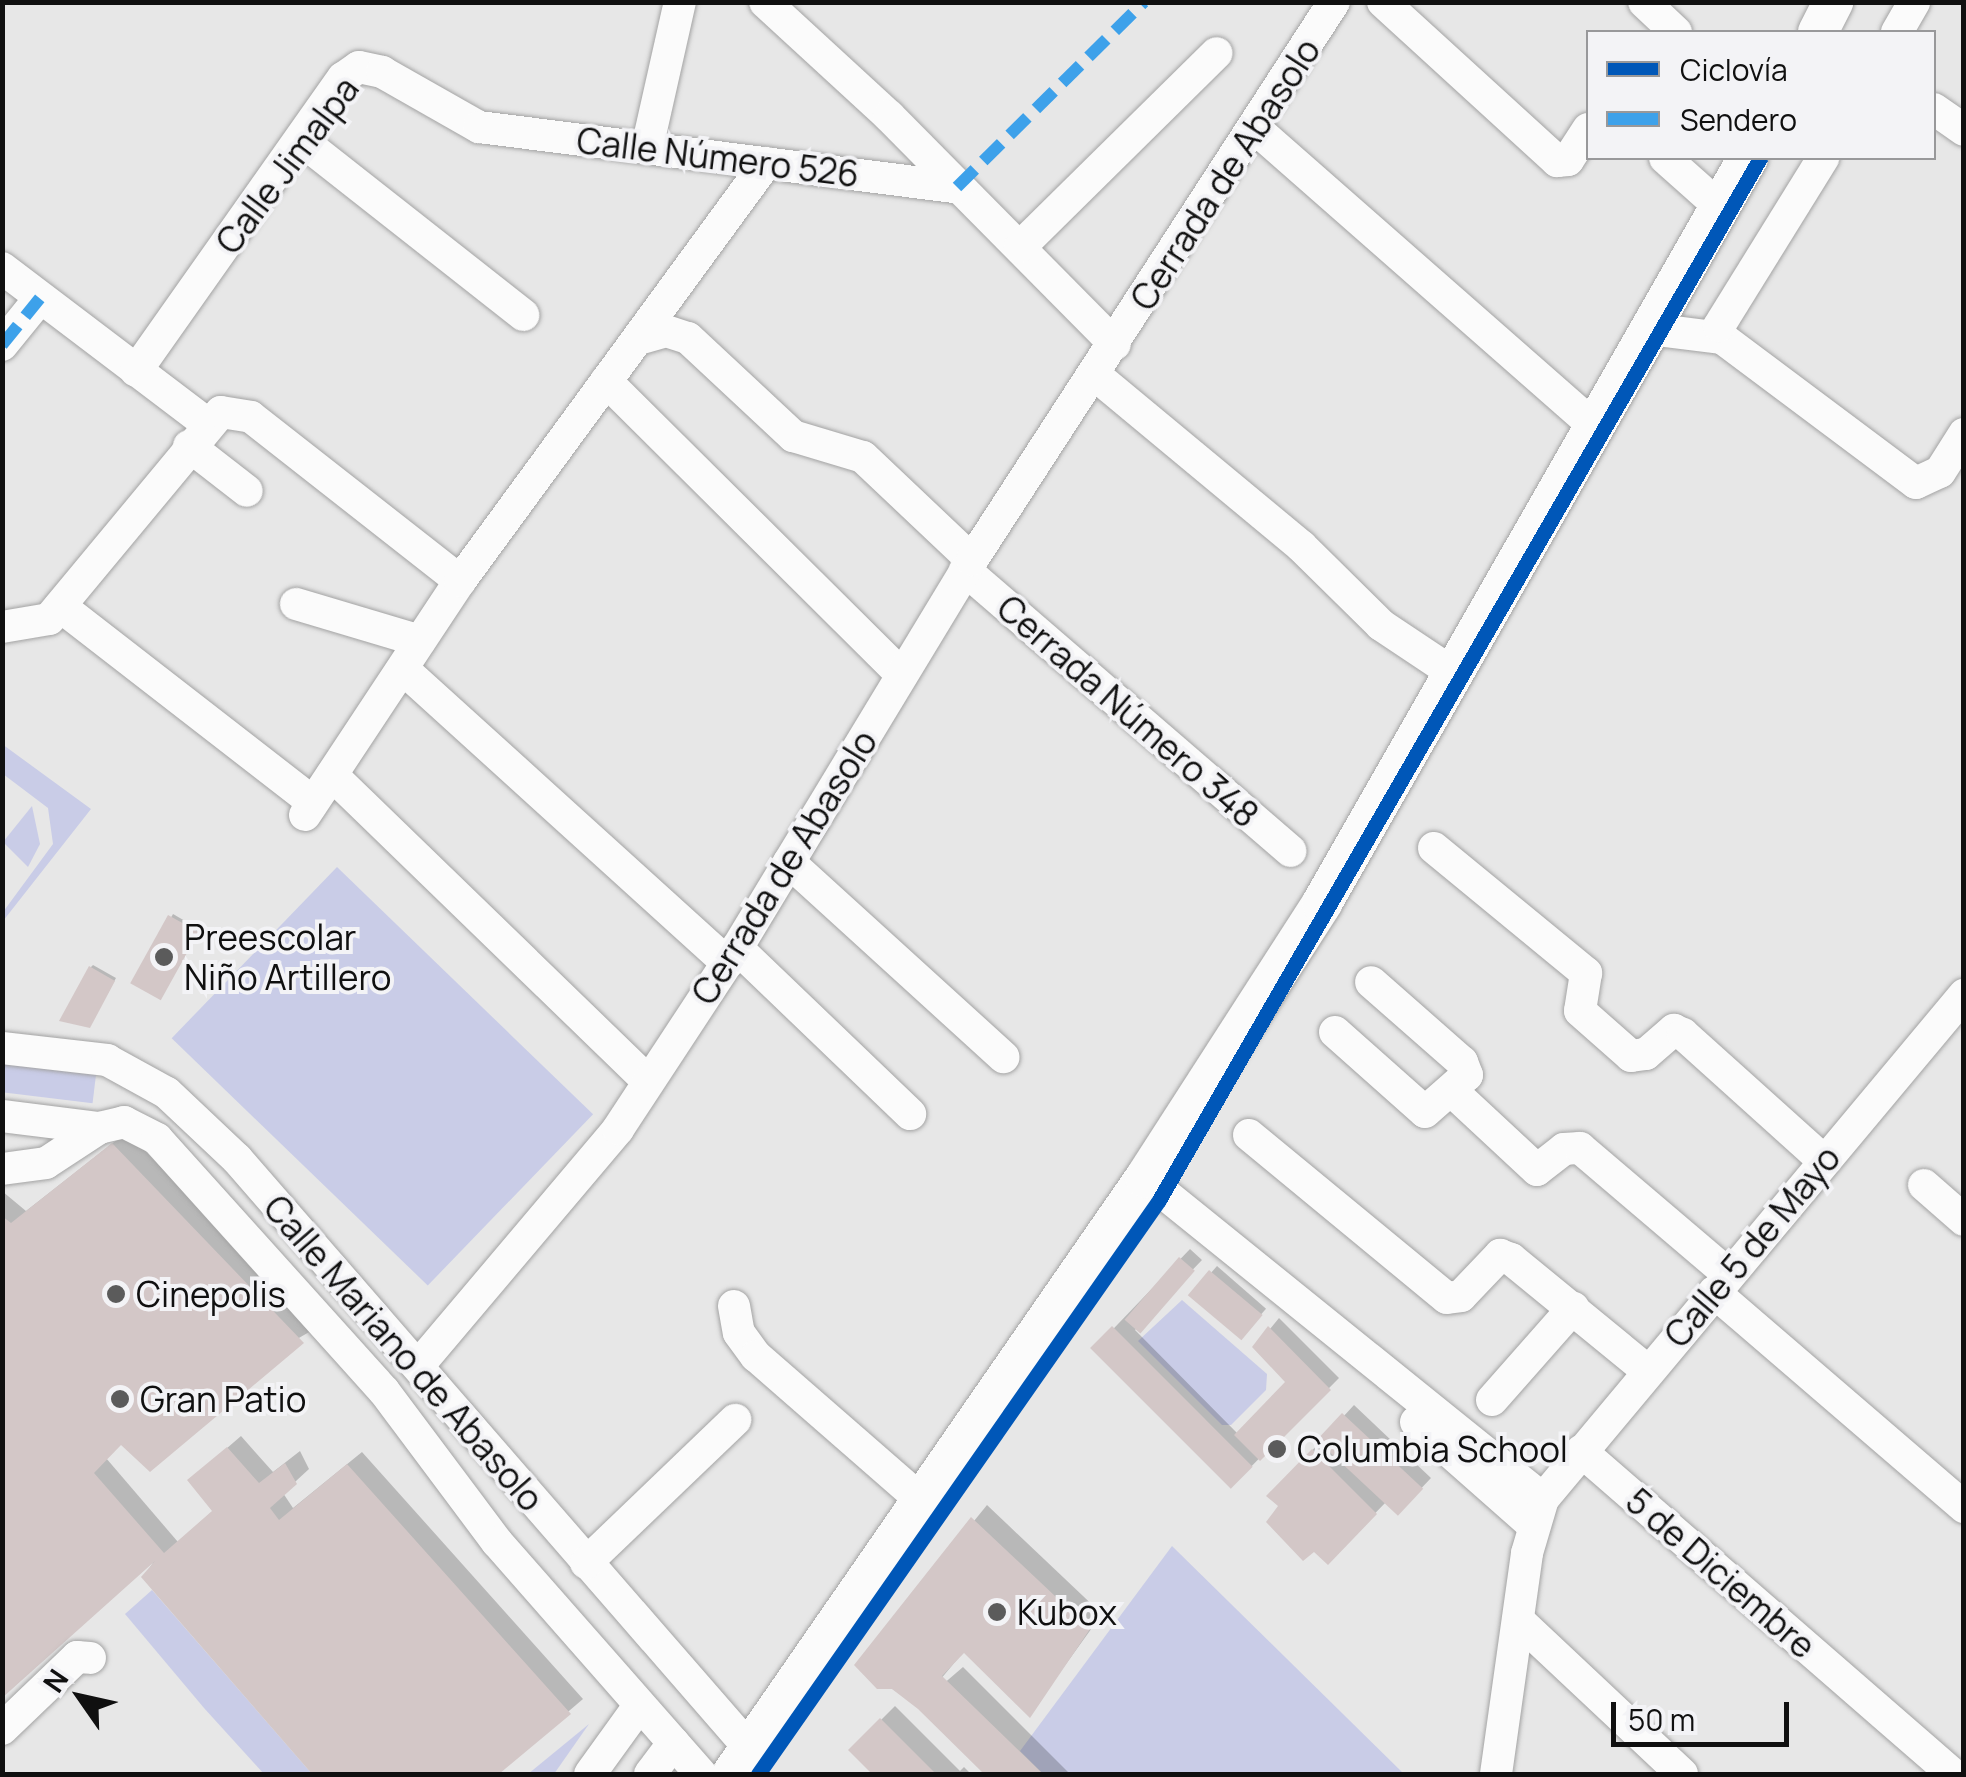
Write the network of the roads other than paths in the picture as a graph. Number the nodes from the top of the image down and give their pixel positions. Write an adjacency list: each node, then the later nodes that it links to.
1 (680, 2): 16 (street)
2 (766, 2): 21 (street, Cerrada de Abasolo)
3 (1334, 2): 12 (street, Cerrada de Abasolo)
4 (1383, 2): 14 (street)
5 (1644, 2): 7 (street)
6 (1914, 2): 8 (street)
7 (1674, 30)
8 (1899, 30)
9 (1217, 53): 23 (street)
10 (1936, 110): 13 (street)
11 (479, 128): 15 (street, Calle Jimalpa); 16 (street, Calle Número 526)
12 (1257, 130): 30 (street, Cerrada de Abasolo); 35 (street)
13 (1964, 130)
14 (1586, 132)
15 (301, 140): 26 (street); 32 (street, Calle Jimalpa)
16 (647, 148): 20 (street, Calle Número 526)
17 (1667, 160): 22 (street)
18 (1747, 160): 22 (main road)
19 (1821, 160): 28 (street)
20 (766, 163): 21 (street, Calle Número 526); 29 (street)
21 (957, 187): 23 (street, Cerrada de Abasolo)
22 (1720, 207): 27 (main road)
23 (1020, 247): 30 (street, Cerrada de Abasolo)
24 (2, 268): 25 (street)
25 (40, 298): 31 (street); 32 (street)
26 (523, 314)
27 (1650, 329): 28 (street); 35 (main road)
28 (1722, 338): 37 (street)
29 (638, 339): 34 (street); 39 (street, Cerrada Número 348)
30 (1115, 344): 33 (street, Cerrada de Abasolo)
31 (2, 345)
32 (136, 371): 36 (street)
33 (1095, 375): 39 (street, Cerrada de Abasolo); 45 (street)
34 (606, 380): 40 (street); 46 (street)
35 (1594, 426): 45 (main road)
36 (198, 434): 38 (street); 40 (street); 42 (street)
37 (1964, 434)
38 (247, 491)
39 (968, 565): 46 (street, Cerrada de Abasolo); 49 (street, Cerrada Número 348)
40 (460, 581): 44 (street)
41 (296, 604): 44 (street)
42 (60, 606): 43 (street); 47 (street)
43 (2, 628)
44 (412, 655): 47 (street); 51 (street)
45 (1453, 673): 65 (main road)
46 (902, 675): 50 (street, Cerrada de Abasolo)
47 (317, 798): 57 (street)
48 (1434, 848): 63 (street)
49 (1291, 851)
50 (789, 862): 51 (street, Cerrada de Abasolo); 56 (street)
51 (732, 956): 57 (street, Cerrada de Abasolo); 59 (street)
52 (1371, 982): 58 (street)
53 (1964, 995): 63 (street, Calle 5 de Mayo)
54 (1336, 1032): 58 (street)
55 (2, 1048): 71 (street, Calle Mariano de Abasolo)
56 (1003, 1057)
57 (648, 1080): 71 (street, Cerrada de Abasolo)
58 (1452, 1091): 68 (street)
59 (910, 1114)
60 (2, 1116): 61 (street)
61 (100, 1128): 64 (street); 82 (street)
62 (1248, 1134): 70 (street)
63 (1823, 1160): 68 (street, Calle 5 de Mayo)
64 (2, 1169)
65 (1145, 1178): 76 (main road); 78 (street)
66 (1924, 1185): 67 (street)
67 (1964, 1220)
68 (1721, 1284): 72 (street, Calle 5 de Mayo); 77 (street)
69 (734, 1306): 76 (street)
70 (1573, 1308): 72 (street); 73 (street)
71 (418, 1366): 79 (street, Calle Mariano de Abasolo)
72 (1648, 1371): 75 (street, Calle 5 de Mayo)
73 (1492, 1400)
74 (734, 1420): 79 (street)
75 (1581, 1452): 78 (street, Calle 5 de Mayo); 91 (street, 5 de Diciembre)
76 (922, 1501): 85 (main road)
77 (1964, 1507)
78 (1538, 1512): 80 (street)
79 (586, 1564): 85 (street, Calle Mariano de Abasolo)
80 (1518, 1620): 89 (street); 90 (street)
81 (90, 1658): 83 (street)
82 (639, 1706): 84 (street); 86 (street)
83 (2, 1729)
84 (672, 1743): 87 (street); 88 (street)
85 (741, 1762)
86 (590, 1774)
87 (650, 1774)
88 (701, 1774)
89 (1496, 1774)
90 (1682, 1774)
91 (1952, 1774)

